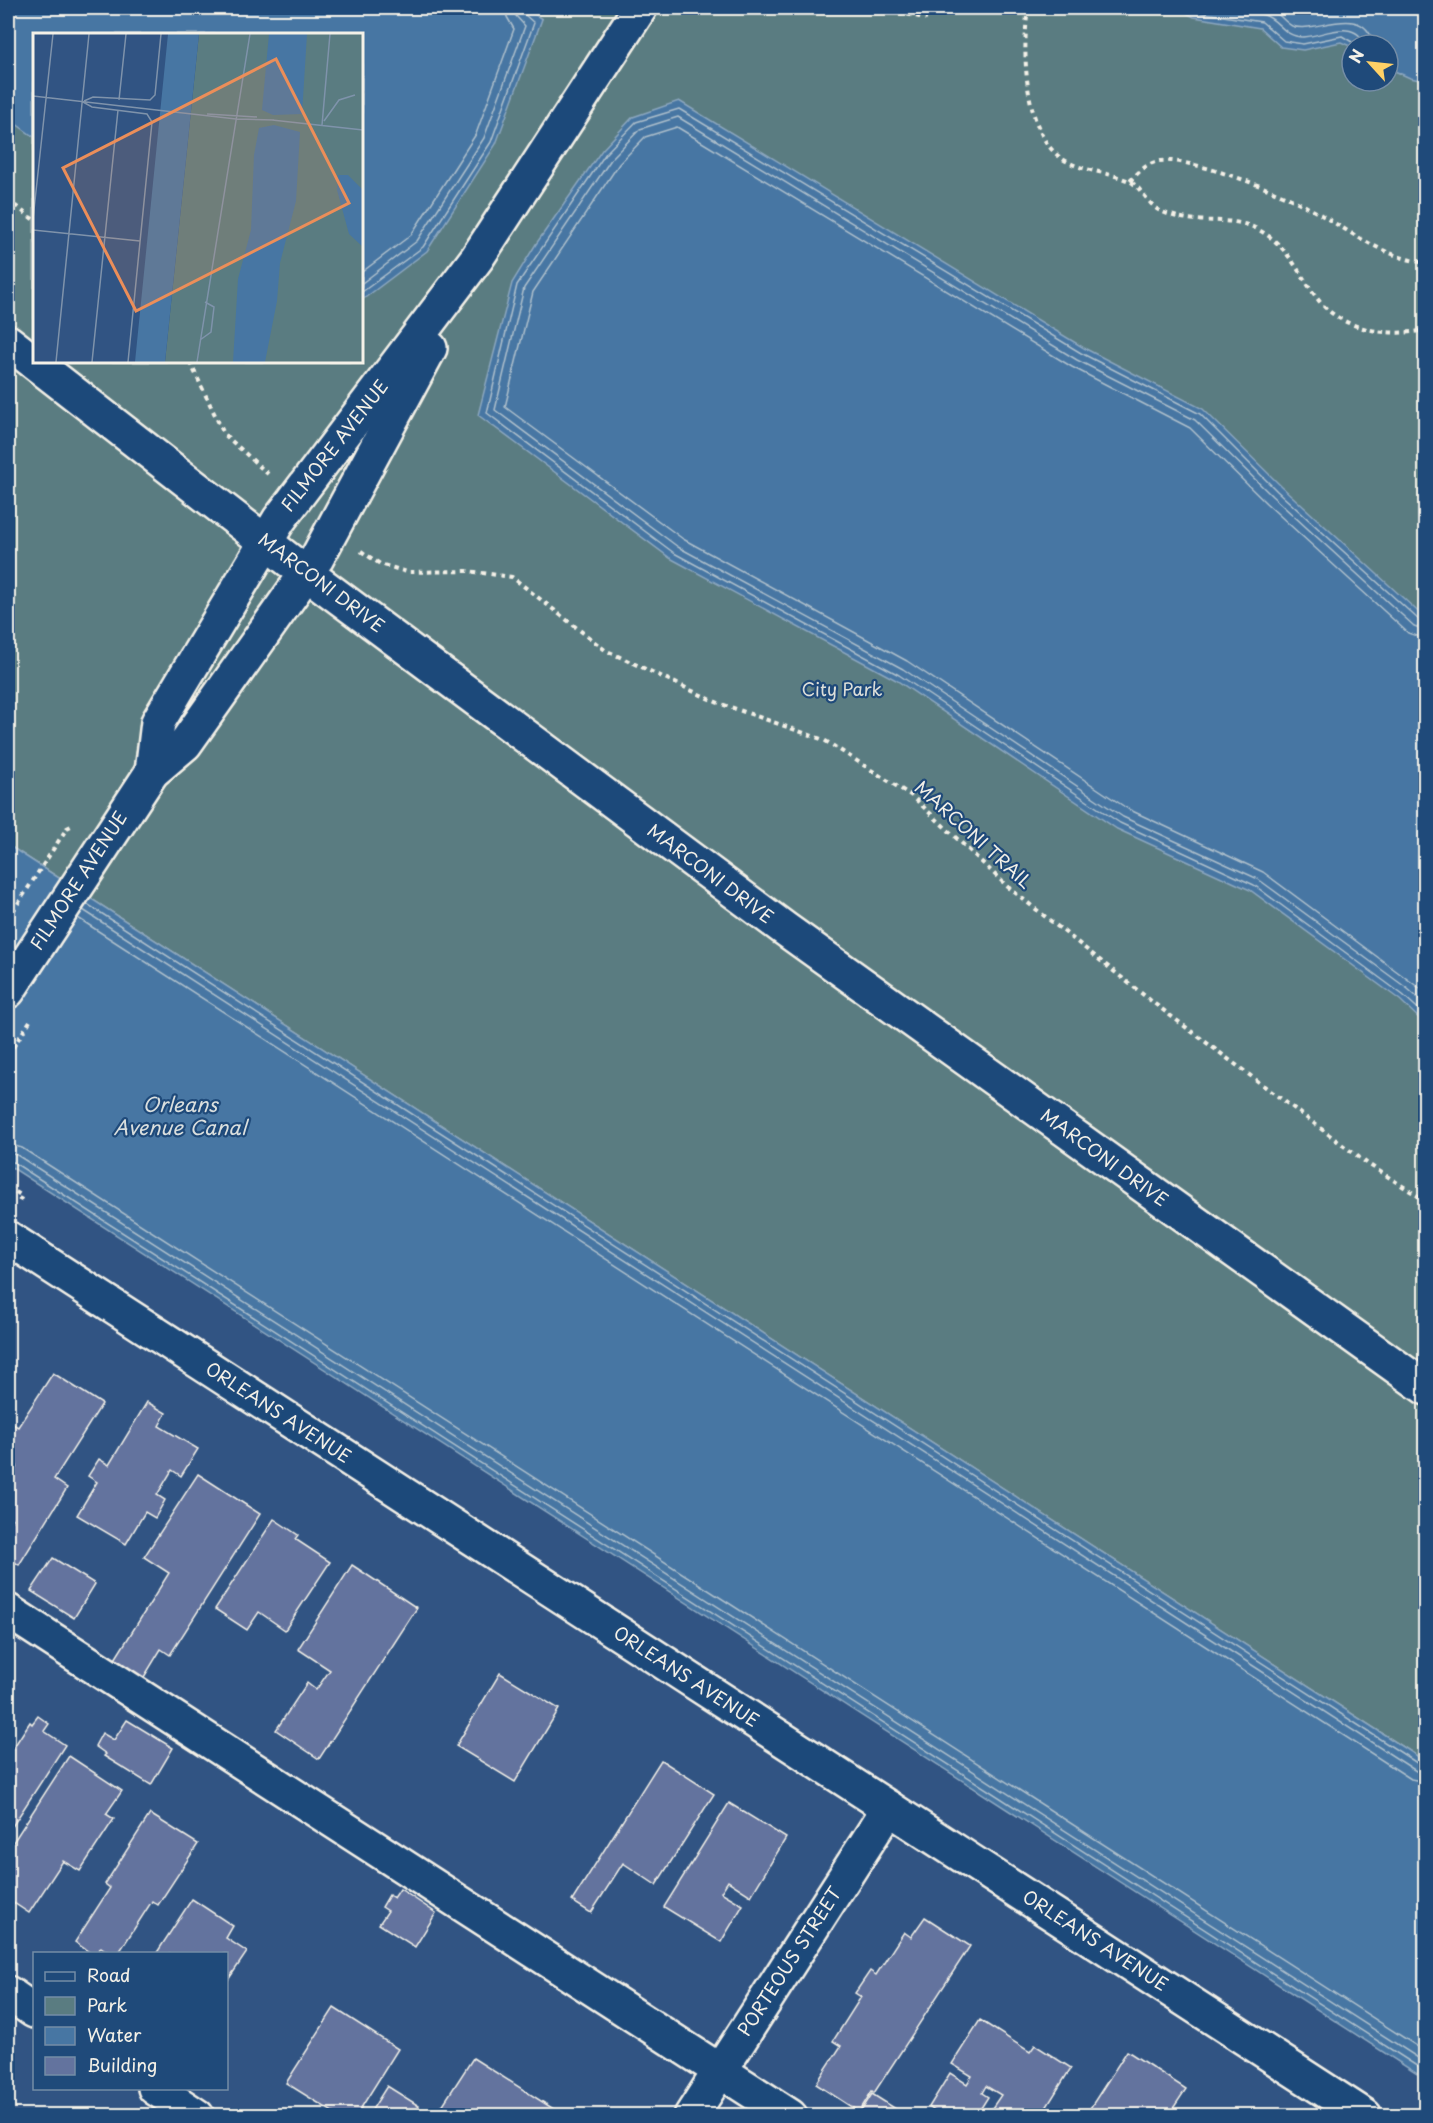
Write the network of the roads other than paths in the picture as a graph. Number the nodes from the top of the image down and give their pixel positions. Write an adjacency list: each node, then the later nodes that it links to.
1 (640, 8): 2 (street, FILMORE AVENUE)
2 (477, 258): 6 (street, FILMORE AVENUE); 7 (street, FILMORE AVENUE)
3 (8, 342): 4 (street, MARCONI DRIVE)
4 (33, 361)
5 (35, 363): 6 (street, MARCONI DRIVE)
6 (266, 542): 7 (street, MARCONI DRIVE); 8 (street, FILMORE AVENUE)
7 (306, 573): 8 (street, FILMORE AVENUE); 11 (street, MARCONI DRIVE)
8 (152, 772): 9 (street, FILMORE AVENUE)
9 (8, 990)
10 (8, 1238): 13 (street, ORLEANS AVENUE)
11 (1425, 1388)
12 (8, 1611): 16 (street)
13 (890, 1808): 16 (street, PORTEOUS STREET); 21 (street, ORLEANS AVENUE)
14 (8, 1994): 15 (street)
15 (33, 2010)
16 (720, 2070): 19 (street, PORTEOUS STREET); 20 (street)
17 (158, 2090): 18 (street)
18 (197, 2115)
19 (691, 2115)
20 (790, 2115)
21 (1365, 2115)

